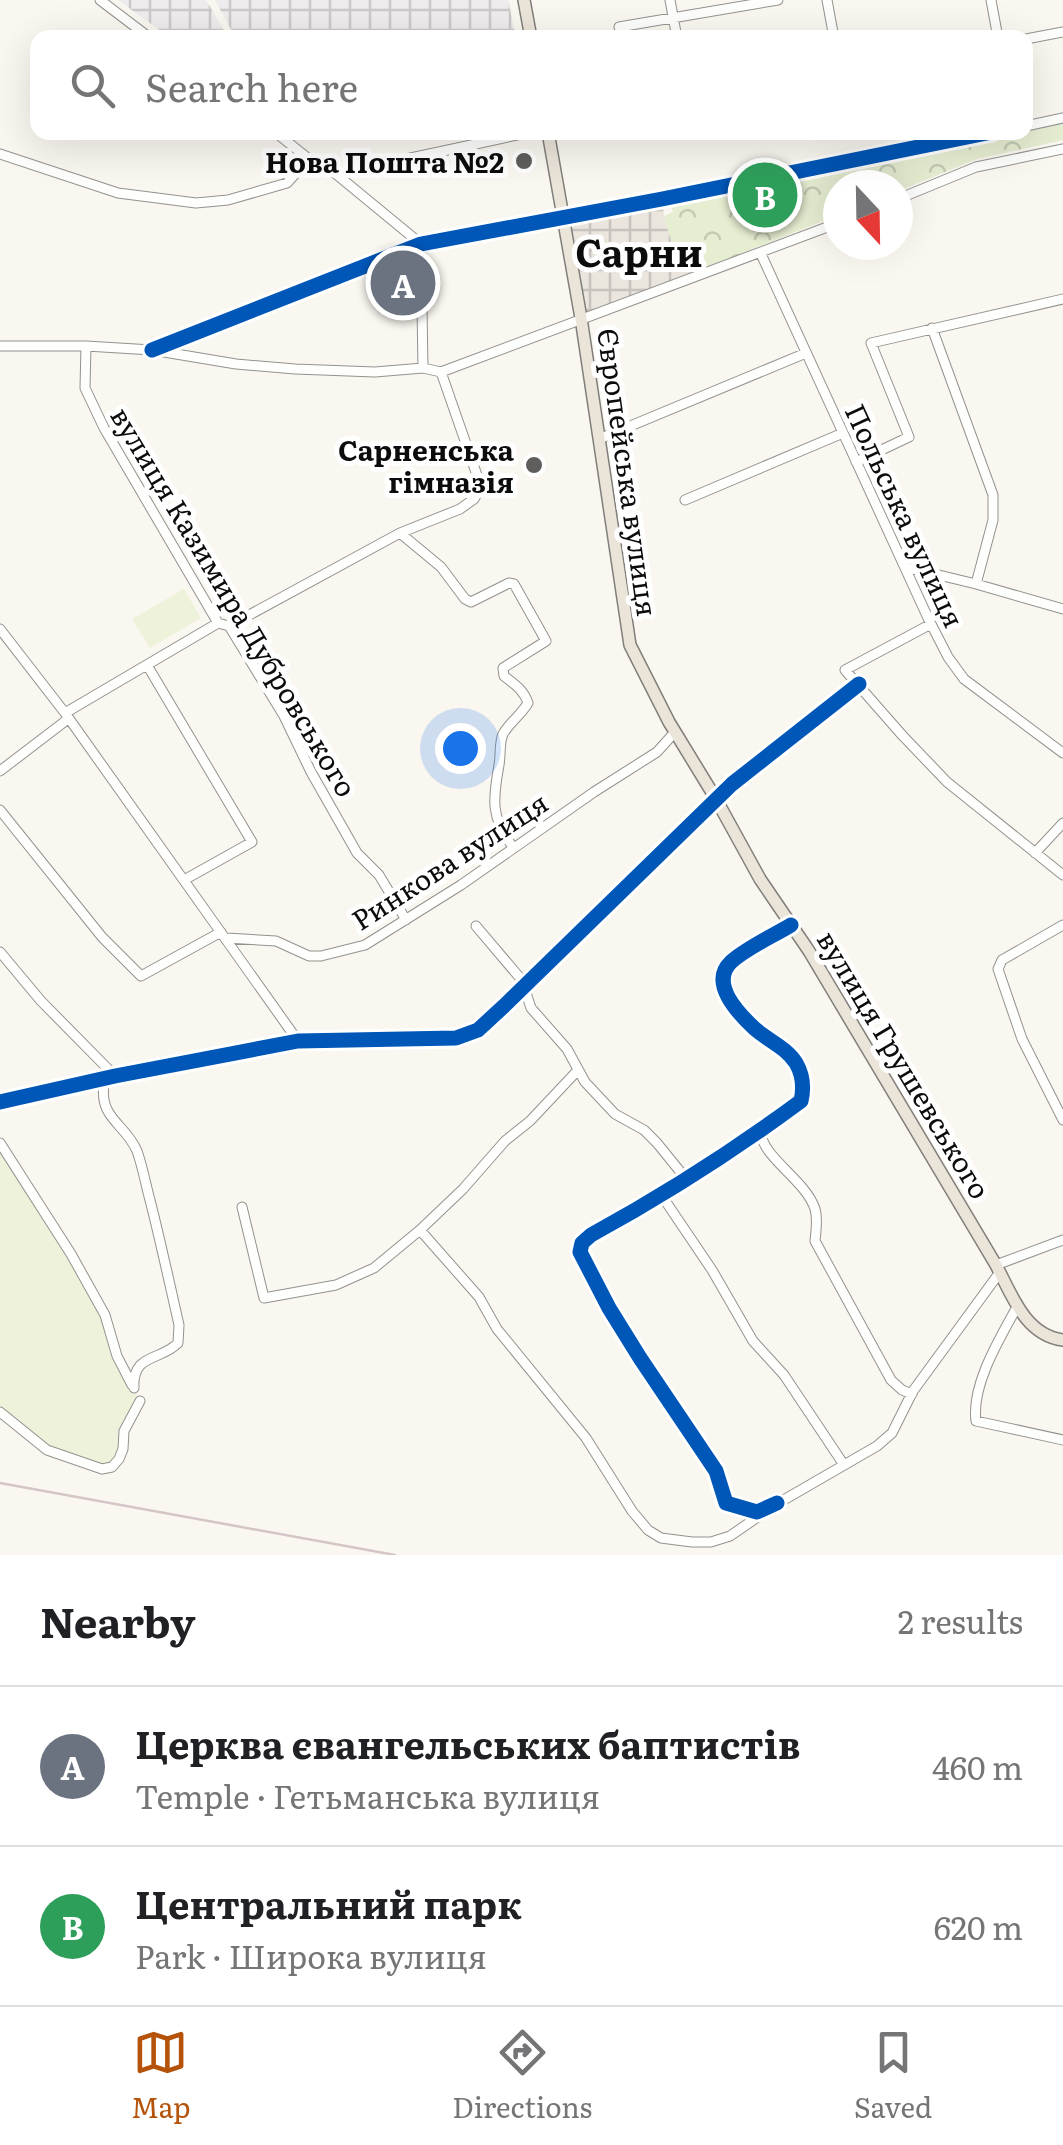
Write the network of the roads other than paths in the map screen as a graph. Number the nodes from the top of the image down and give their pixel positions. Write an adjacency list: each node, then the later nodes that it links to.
1 (100, 0): 9 (street)
2 (524, 0): 10 (main road)
3 (670, 0): 7 (street)
4 (778, 0): 7 (street)
5 (827, 0): 12 (street)
6 (991, 0): 13 (street)
7 (673, 17): 8 (street); 11 (street)
8 (619, 26)
9 (139, 30)
10 (530, 30)
11 (676, 30)
12 (833, 30)
13 (997, 30)
14 (1063, 32): 15 (street)
15 (1033, 38)
16 (1063, 118): 17 (street)
17 (1033, 124)
18 (285, 140): 24 (street)
19 (495, 140): 25 (street)
20 (549, 140): 27 (main road, Європейська вулиця)
21 (952, 140): 27 (street)
22 (1063, 149): 26 (street)
23 (0, 154): 24 (street)
24 (309, 159): 25 (street)
25 (336, 174): 29 (street)
26 (913, 193)
27 (563, 217): 29 (street); 32 (main road, Європейська вулиця)
28 (823, 229): 30 (street)
29 (421, 244): 36 (street); 38 (street)
30 (760, 254): 32 (street); 37 (street, Польська вулиця)
31 (1063, 299): 33 (street)
32 (581, 318): 39 (street); 41 (main road, Європейська вулиця)
33 (932, 328): 42 (street); 46 (street)
34 (0, 346): 35 (street)
35 (86, 346): 36 (street); 48 (street, вулиця Казимира Дубровського)
36 (152, 350): 38 (street)
37 (806, 353): 40 (street, Польська вулиця); 41 (street)
38 (423, 368): 39 (street)
39 (441, 372): 44 (street)
40 (842, 433): 42 (street, Польська вулиця); 43 (street)
41 (599, 439): 54 (main road, Європейська вулиця)
42 (856, 462): 45 (street, Польська вулиця)
43 (685, 500)
44 (400, 532): 48 (street); 60 (street)
45 (906, 568): 46 (street); 49 (street, Польська вулиця)
46 (976, 584): 47 (street)
47 (1063, 608)
48 (224, 624): 51 (street); 64 (street, вулиця Казимира Дубровського)
49 (930, 624): 52 (street); 55 (street, Польська вулиця)
50 (0, 628): 53 (street)
51 (147, 664): 53 (street); 63 (street)
52 (859, 684): 57 (street); 61 (street)
53 (66, 716): 56 (street); 63 (street)
54 (679, 737): 57 (main road, Європейська вулиця); 60 (street, Ринкова вулиця)
55 (1063, 753)
56 (0, 771)
57 (716, 798): 65 (main road, вулиця Грушевського); 70 (street)
58 (0, 810): 68 (street)
59 (1063, 824): 61 (street)
60 (513, 847): 64 (street, Ринкова вулиця)
61 (1035, 852): 62 (street)
62 (1063, 875)
63 (184, 880): 68 (street)
64 (406, 920): 68 (street, Ринкова вулиця)
65 (791, 925): 76 (street); 83 (main road, вулиця Грушевського)
66 (1063, 925): 75 (street)
67 (476, 926): 70 (street)
68 (223, 935): 71 (street)
69 (0, 952): 73 (street)
70 (526, 985): 71 (street); 72 (street)
71 (298, 1041): 73 (street)
72 (578, 1070): 78 (street); 81 (street)
73 (115, 1076): 74 (street); 77 (street)
74 (0, 1102)
75 (1063, 1120)
76 (761, 1131): 78 (street); 86 (street)
77 (0, 1142)
78 (687, 1180): 79 (street)
79 (662, 1196): 90 (street); 91 (street)
80 (242, 1207): 81 (street)
81 (420, 1230): 91 (street)
82 (1063, 1240): 83 (street)
83 (998, 1269): 84 (main road, вулиця Грушевського); 86 (street)
84 (1016, 1307): 85 (main road, вулиця Грушевського); 89 (street)
85 (1063, 1340)
86 (912, 1394): 90 (street)
87 (140, 1400): 88 (street)
88 (0, 1412)
89 (1063, 1440)
90 (844, 1465): 91 (street)
91 (778, 1504)

